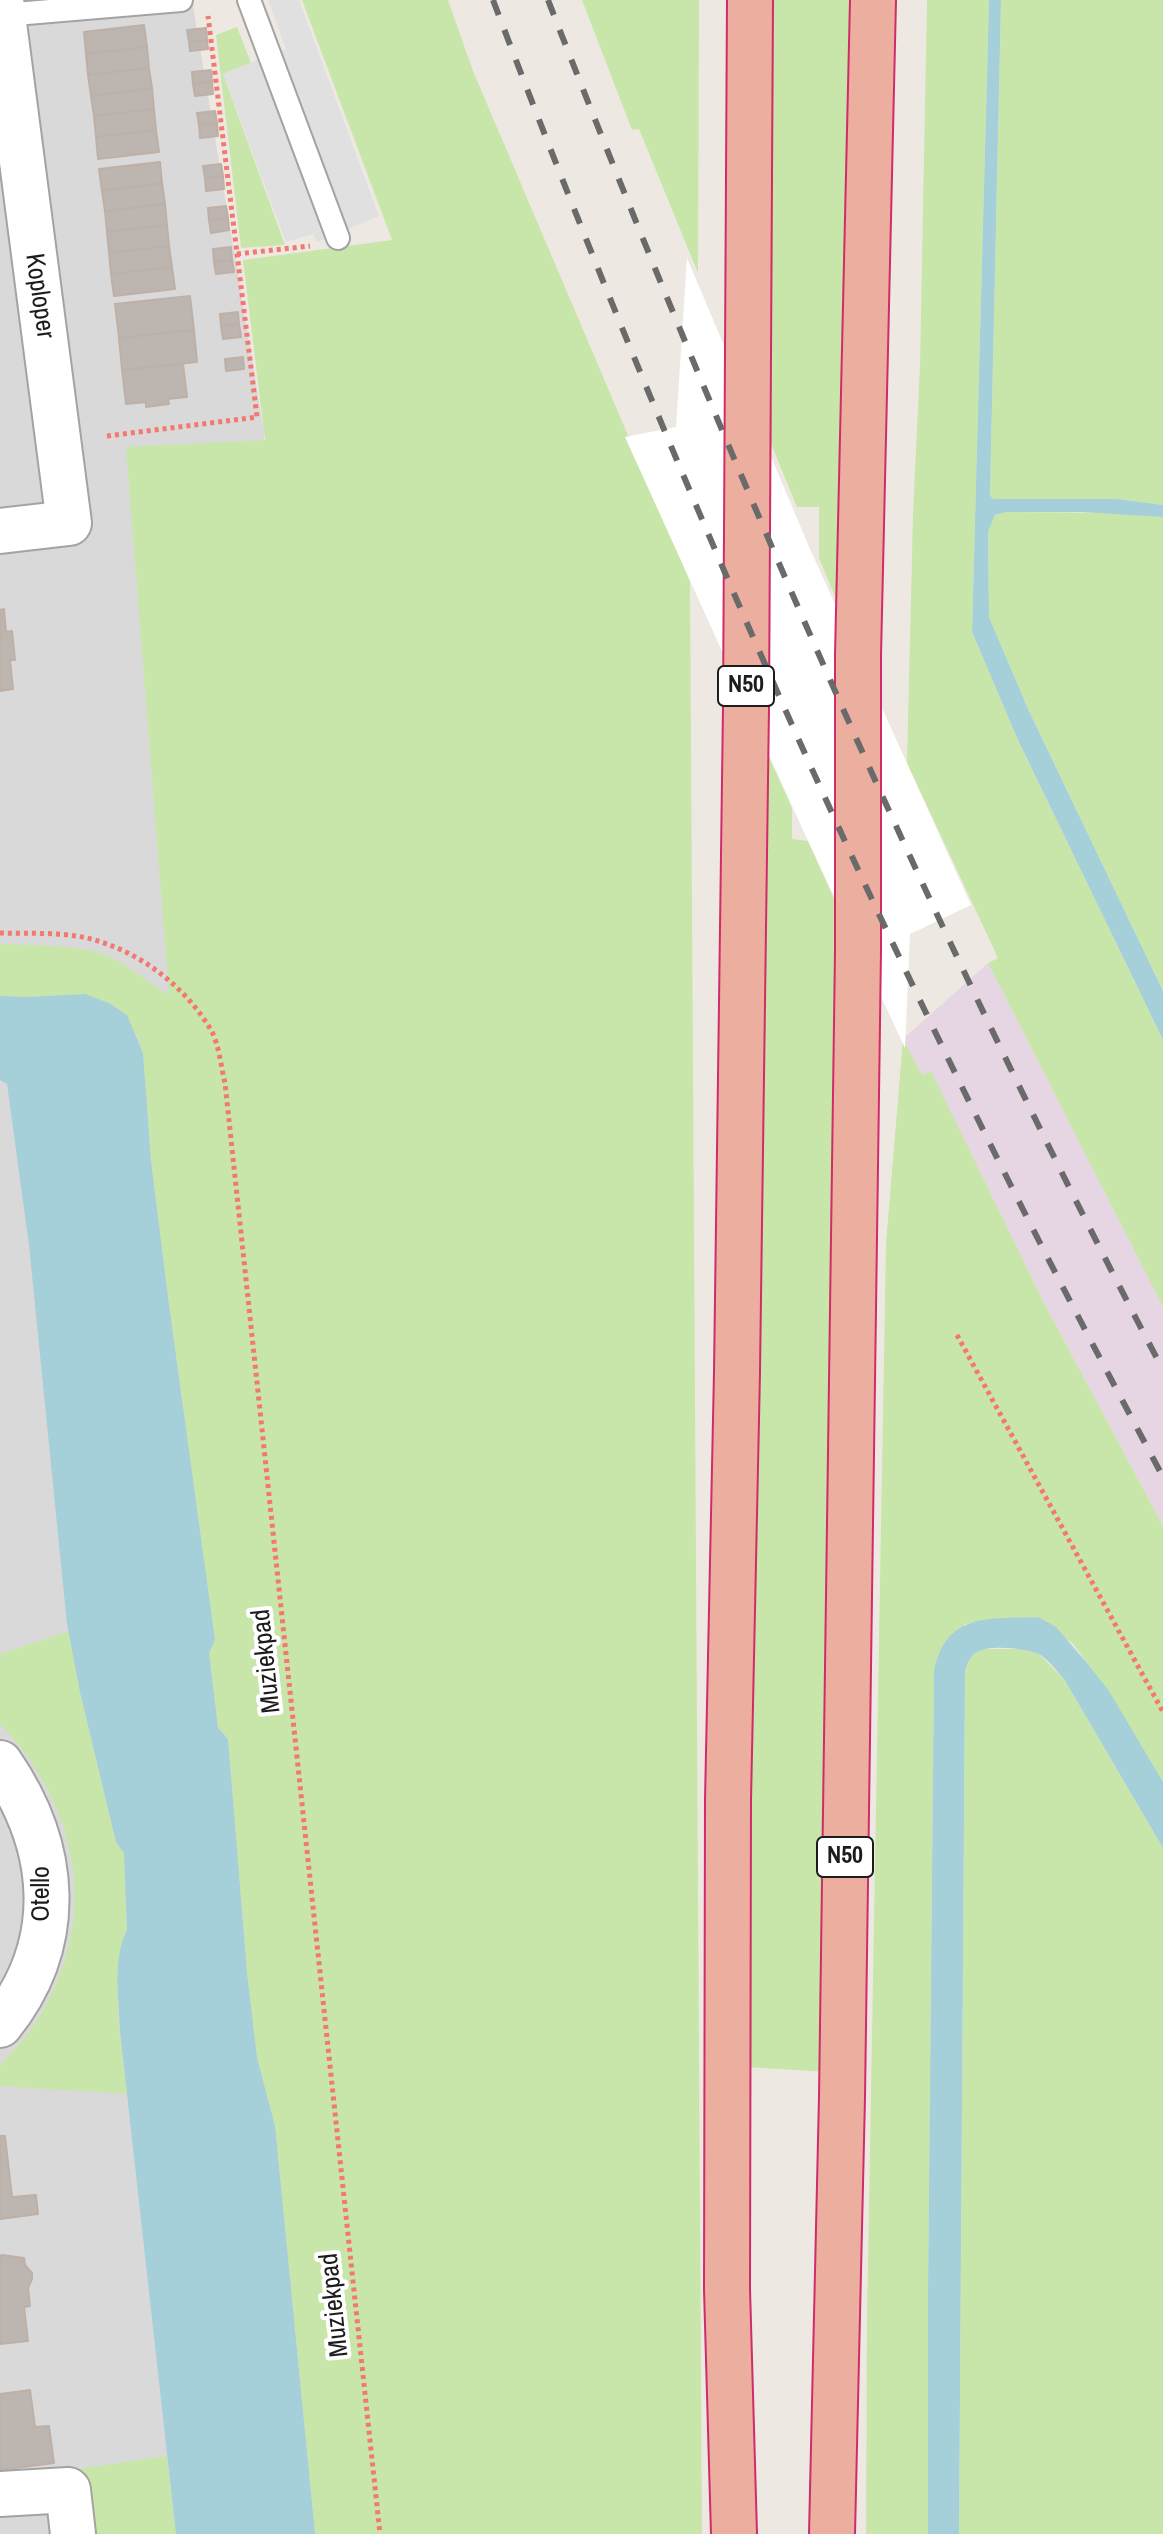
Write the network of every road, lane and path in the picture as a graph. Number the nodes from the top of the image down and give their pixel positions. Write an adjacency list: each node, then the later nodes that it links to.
1 (181, 0): 5 (lane)
2 (249, 0): 8 (lane)
3 (750, 0): 20 (highway, N50)
4 (873, 0): 21 (highway, N50)
5 (2, 8): 7 (street, Koploper)
6 (208, 16): 9 (path)
7 (8, 121): 11 (street, Koploper)
8 (338, 238): 9 (path)
9 (237, 254): 10 (path)
10 (107, 436)
11 (0, 531)
12 (0, 933): 19 (path, Muziekpad)
13 (957, 1335): 14 (path)
14 (1163, 1712)
15 (0, 1763): 16 (street, Otello)
16 (0, 2025)
17 (0, 2494): 18 (street)
18 (73, 2534)
19 (380, 2534)
20 (734, 2534)
21 (832, 2534)

